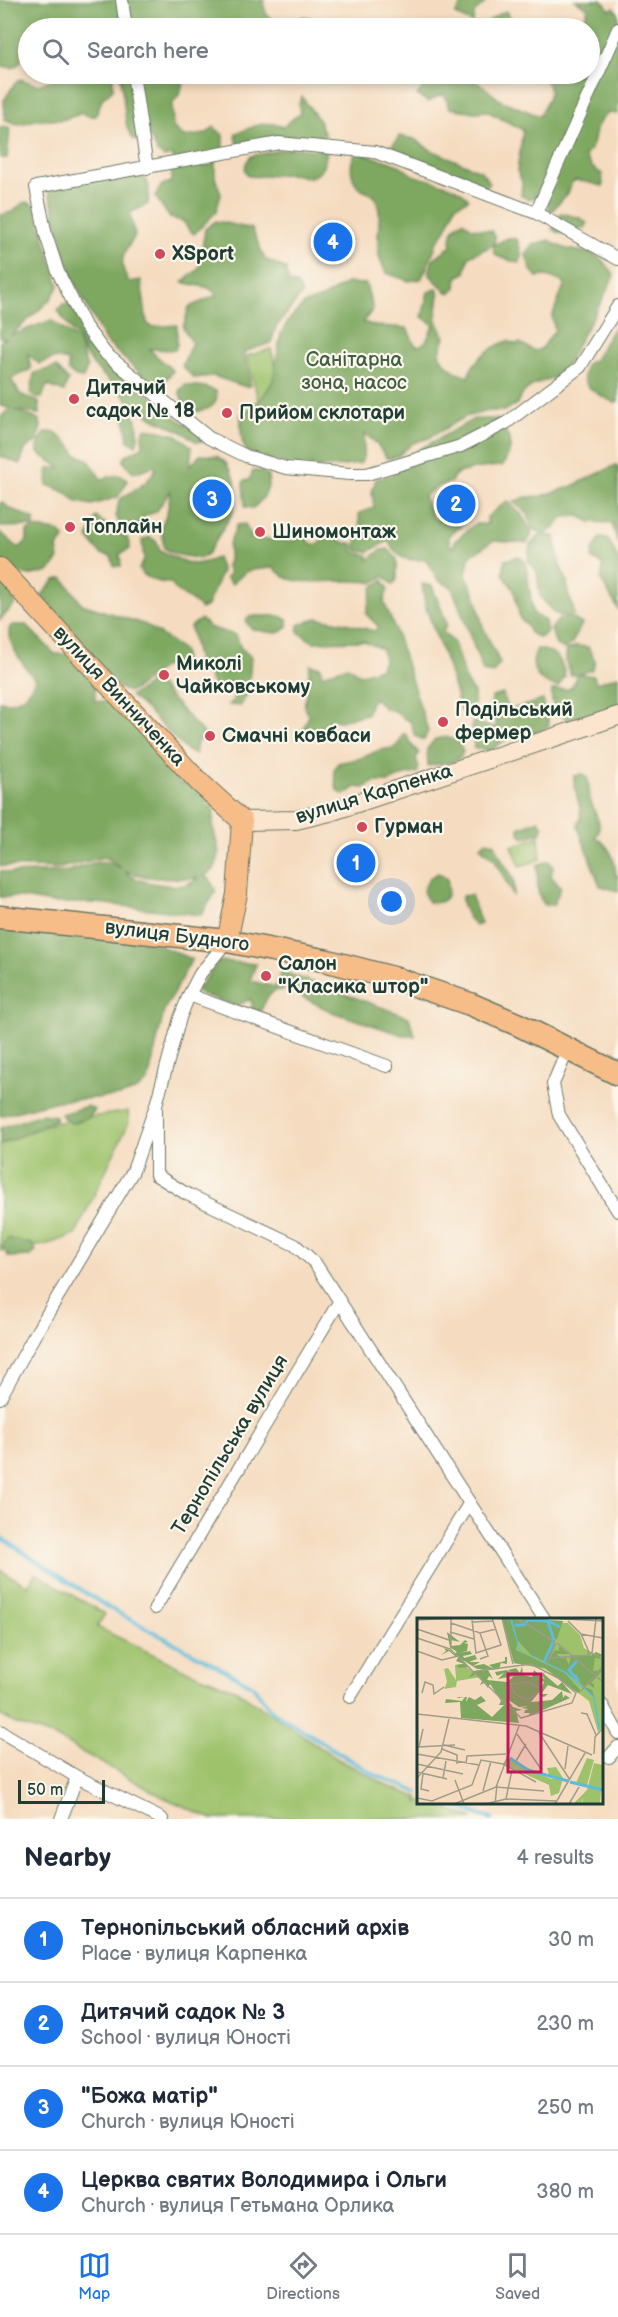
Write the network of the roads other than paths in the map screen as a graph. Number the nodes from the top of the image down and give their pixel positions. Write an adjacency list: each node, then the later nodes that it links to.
1 (122, 0): 2 (street)
2 (125, 18)
3 (618, 29): 4 (street)
4 (600, 69)
5 (134, 84): 7 (street)
6 (593, 84): 8 (street)
7 (147, 168): 8 (street); 10 (street)
8 (536, 213): 9 (street)
9 (618, 259)
10 (618, 306)
11 (0, 567): 13 (main road, вулиця Винниченка)
12 (618, 716): 13 (main road, вулиця Карпенка)
13 (242, 821): 15 (main road)
14 (0, 917): 15 (highway, вулиця Будного)
15 (227, 940): 16 (street); 17 (highway, вулиця Будного)
16 (189, 995): 18 (street); 20 (street)
17 (568, 1049): 19 (highway, вулиця Будного); 21 (street)
18 (387, 1066)
19 (618, 1074)
20 (156, 1105): 22 (street); 23 (street)
21 (618, 1210)
22 (339, 1302): 24 (street); 25 (street, Тернопільська вулиця)
23 (0, 1398)
24 (469, 1504): 26 (street); 27 (street)
25 (155, 1608)
26 (544, 1618)
27 (350, 1697)
28 (603, 1707): 30 (street)
29 (0, 1731): 33 (street)
30 (618, 1734)
31 (618, 1747): 32 (street)
32 (609, 1757)
33 (77, 1777): 34 (street); 35 (street)
34 (61, 1819)
35 (162, 1819)

